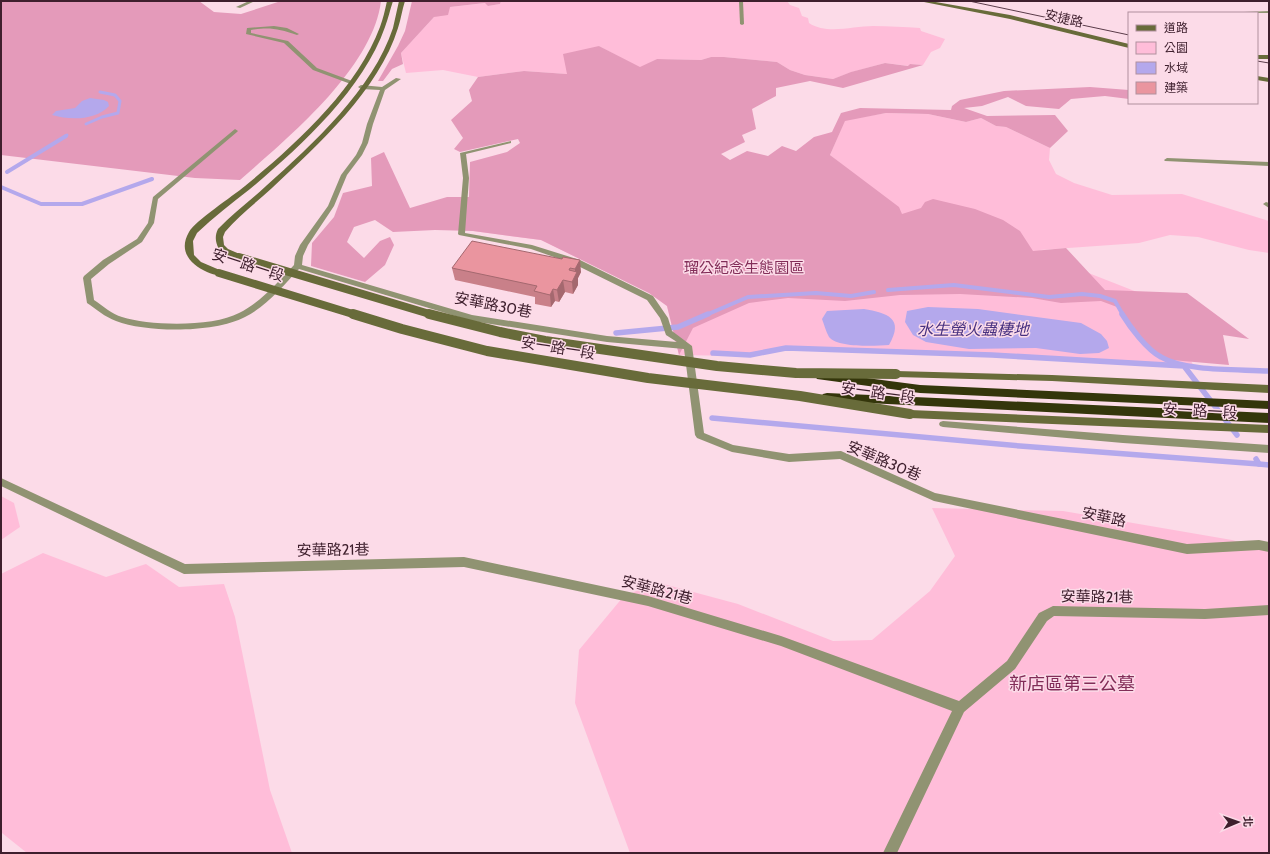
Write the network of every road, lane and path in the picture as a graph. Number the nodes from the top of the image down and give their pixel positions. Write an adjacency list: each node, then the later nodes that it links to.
1 (253, 1): 7 (lane)
2 (390, 1): 19 (street, 安一路一段)
3 (402, 1): 17 (street, 安一路一段)
4 (741, 1): 10 (lane)
5 (922, 1): 12 (street, 安捷路)
6 (942, 1): 12 (street, 安捷路)
7 (238, 6)
8 (1258, 12): 9 (lane)
9 (1269, 12)
10 (742, 24)
11 (297, 34): 19 (lane)
12 (1109, 39): 13 (street, 安捷路); 14 (street, 安捷路)
13 (1128, 42)
14 (1128, 46)
15 (1258, 56): 16 (street)
16 (1269, 57)
17 (369, 77): 19 (street); 22 (street, 安一路一段)
18 (1258, 78): 21 (street)
19 (352, 79): 32 (street, 安一路一段, bridge)
20 (398, 79): 23 (lane)
21 (1269, 80)
22 (361, 87): 23 (lane); 30 (street, 安一路一段, bridge)
23 (383, 89): 28 (lane)
24 (235, 130): 28 (lane)
25 (509, 142): 29 (lane)
26 (1167, 160): 27 (lane)
27 (1269, 164)
28 (298, 266): 29 (lane, 安華路30巷)
29 (688, 346): 39 (lane, 安華路30巷)
30 (796, 373): 31 (street, 安一路一段, bridge); 33 (highway, bridge)
31 (1269, 389)
32 (800, 396): 34 (highway, bridge); 36 (street, 安一路一段, bridge)
33 (1269, 405)
34 (1269, 418)
35 (943, 424): 37 (lane)
36 (1269, 429)
37 (1269, 448)
38 (1, 482): 42 (lane, 安華路21巷)
39 (934, 497): 40 (lane, 安華路)
40 (1269, 547)
41 (1269, 610): 42 (lane, 安華路21巷)
42 (960, 708): 43 (lane)
43 (890, 853)

